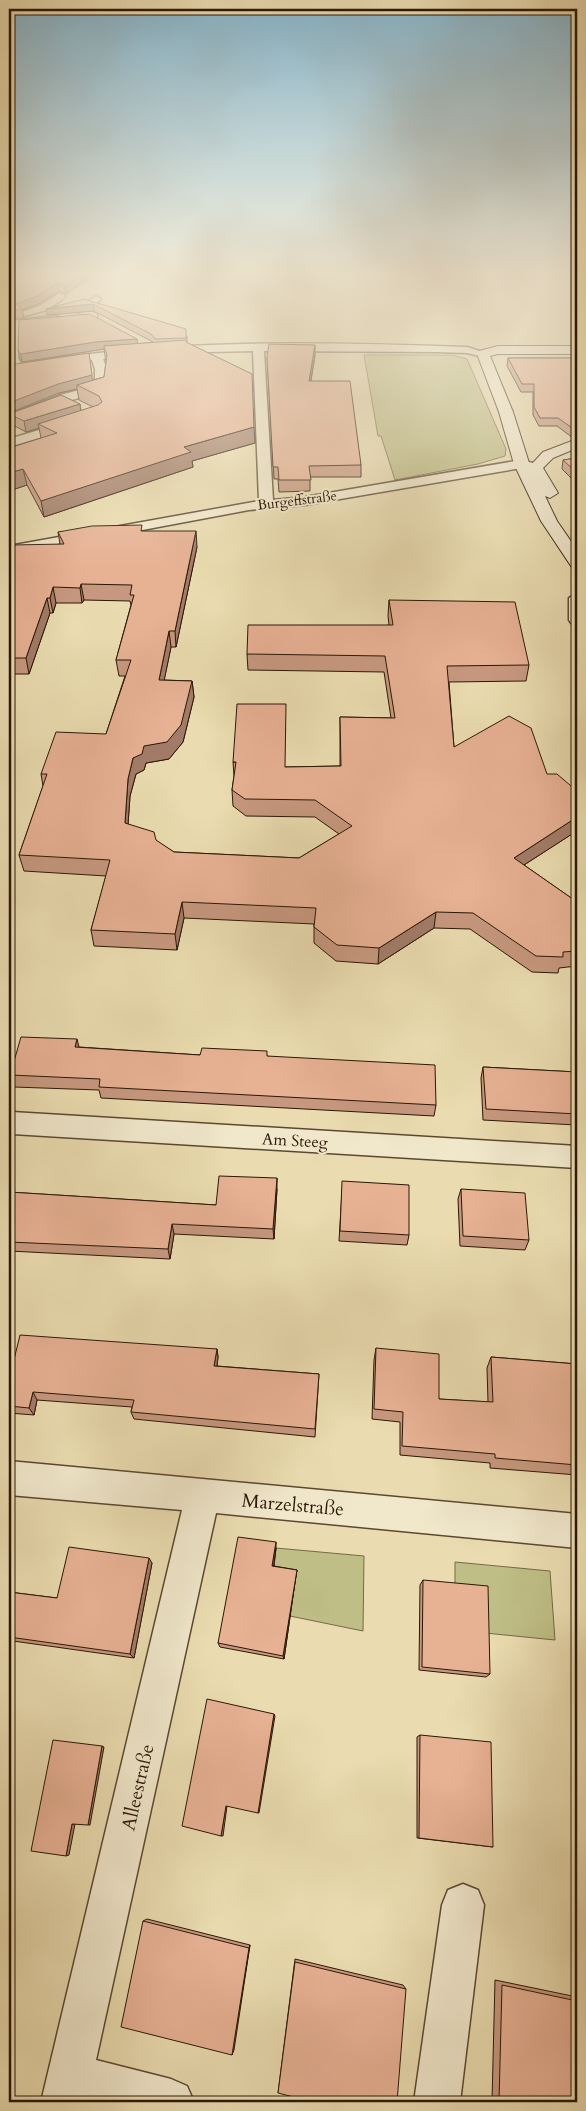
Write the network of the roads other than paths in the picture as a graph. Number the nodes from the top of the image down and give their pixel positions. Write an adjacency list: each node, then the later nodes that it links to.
1 (101, 373): 4 (street)
2 (259, 373): 13 (street)
3 (491, 373): 8 (main road)
4 (64, 398): 5 (street); 6 (street)
5 (80, 407)
6 (9, 419)
7 (88, 419): 9 (street)
8 (514, 437): 10 (main road); 11 (main road)
9 (9, 443)
10 (570, 445): 12 (main road)
11 (521, 464): 12 (street, Burgeffstraße); 13 (street, Burgeffstraße); 16 (main road)
12 (536, 468): 14 (main road)
13 (266, 504): 15 (street, Burgeffstraße)
14 (577, 541)
15 (9, 551)
16 (577, 562)
17 (577, 598): 18 (street)
18 (577, 620)
19 (12, 1123): 20 (street, Am Steeg)
20 (577, 1157)
21 (9, 1478): 22 (street, Marzelstraße)
22 (201, 1496): 23 (street, Marzelstraße); 25 (street, Alleestraße)
23 (577, 1531)
24 (463, 1905): 27 (street)
25 (67, 2089): 26 (street, Alleestraße)
26 (171, 2102)
27 (437, 2102)

